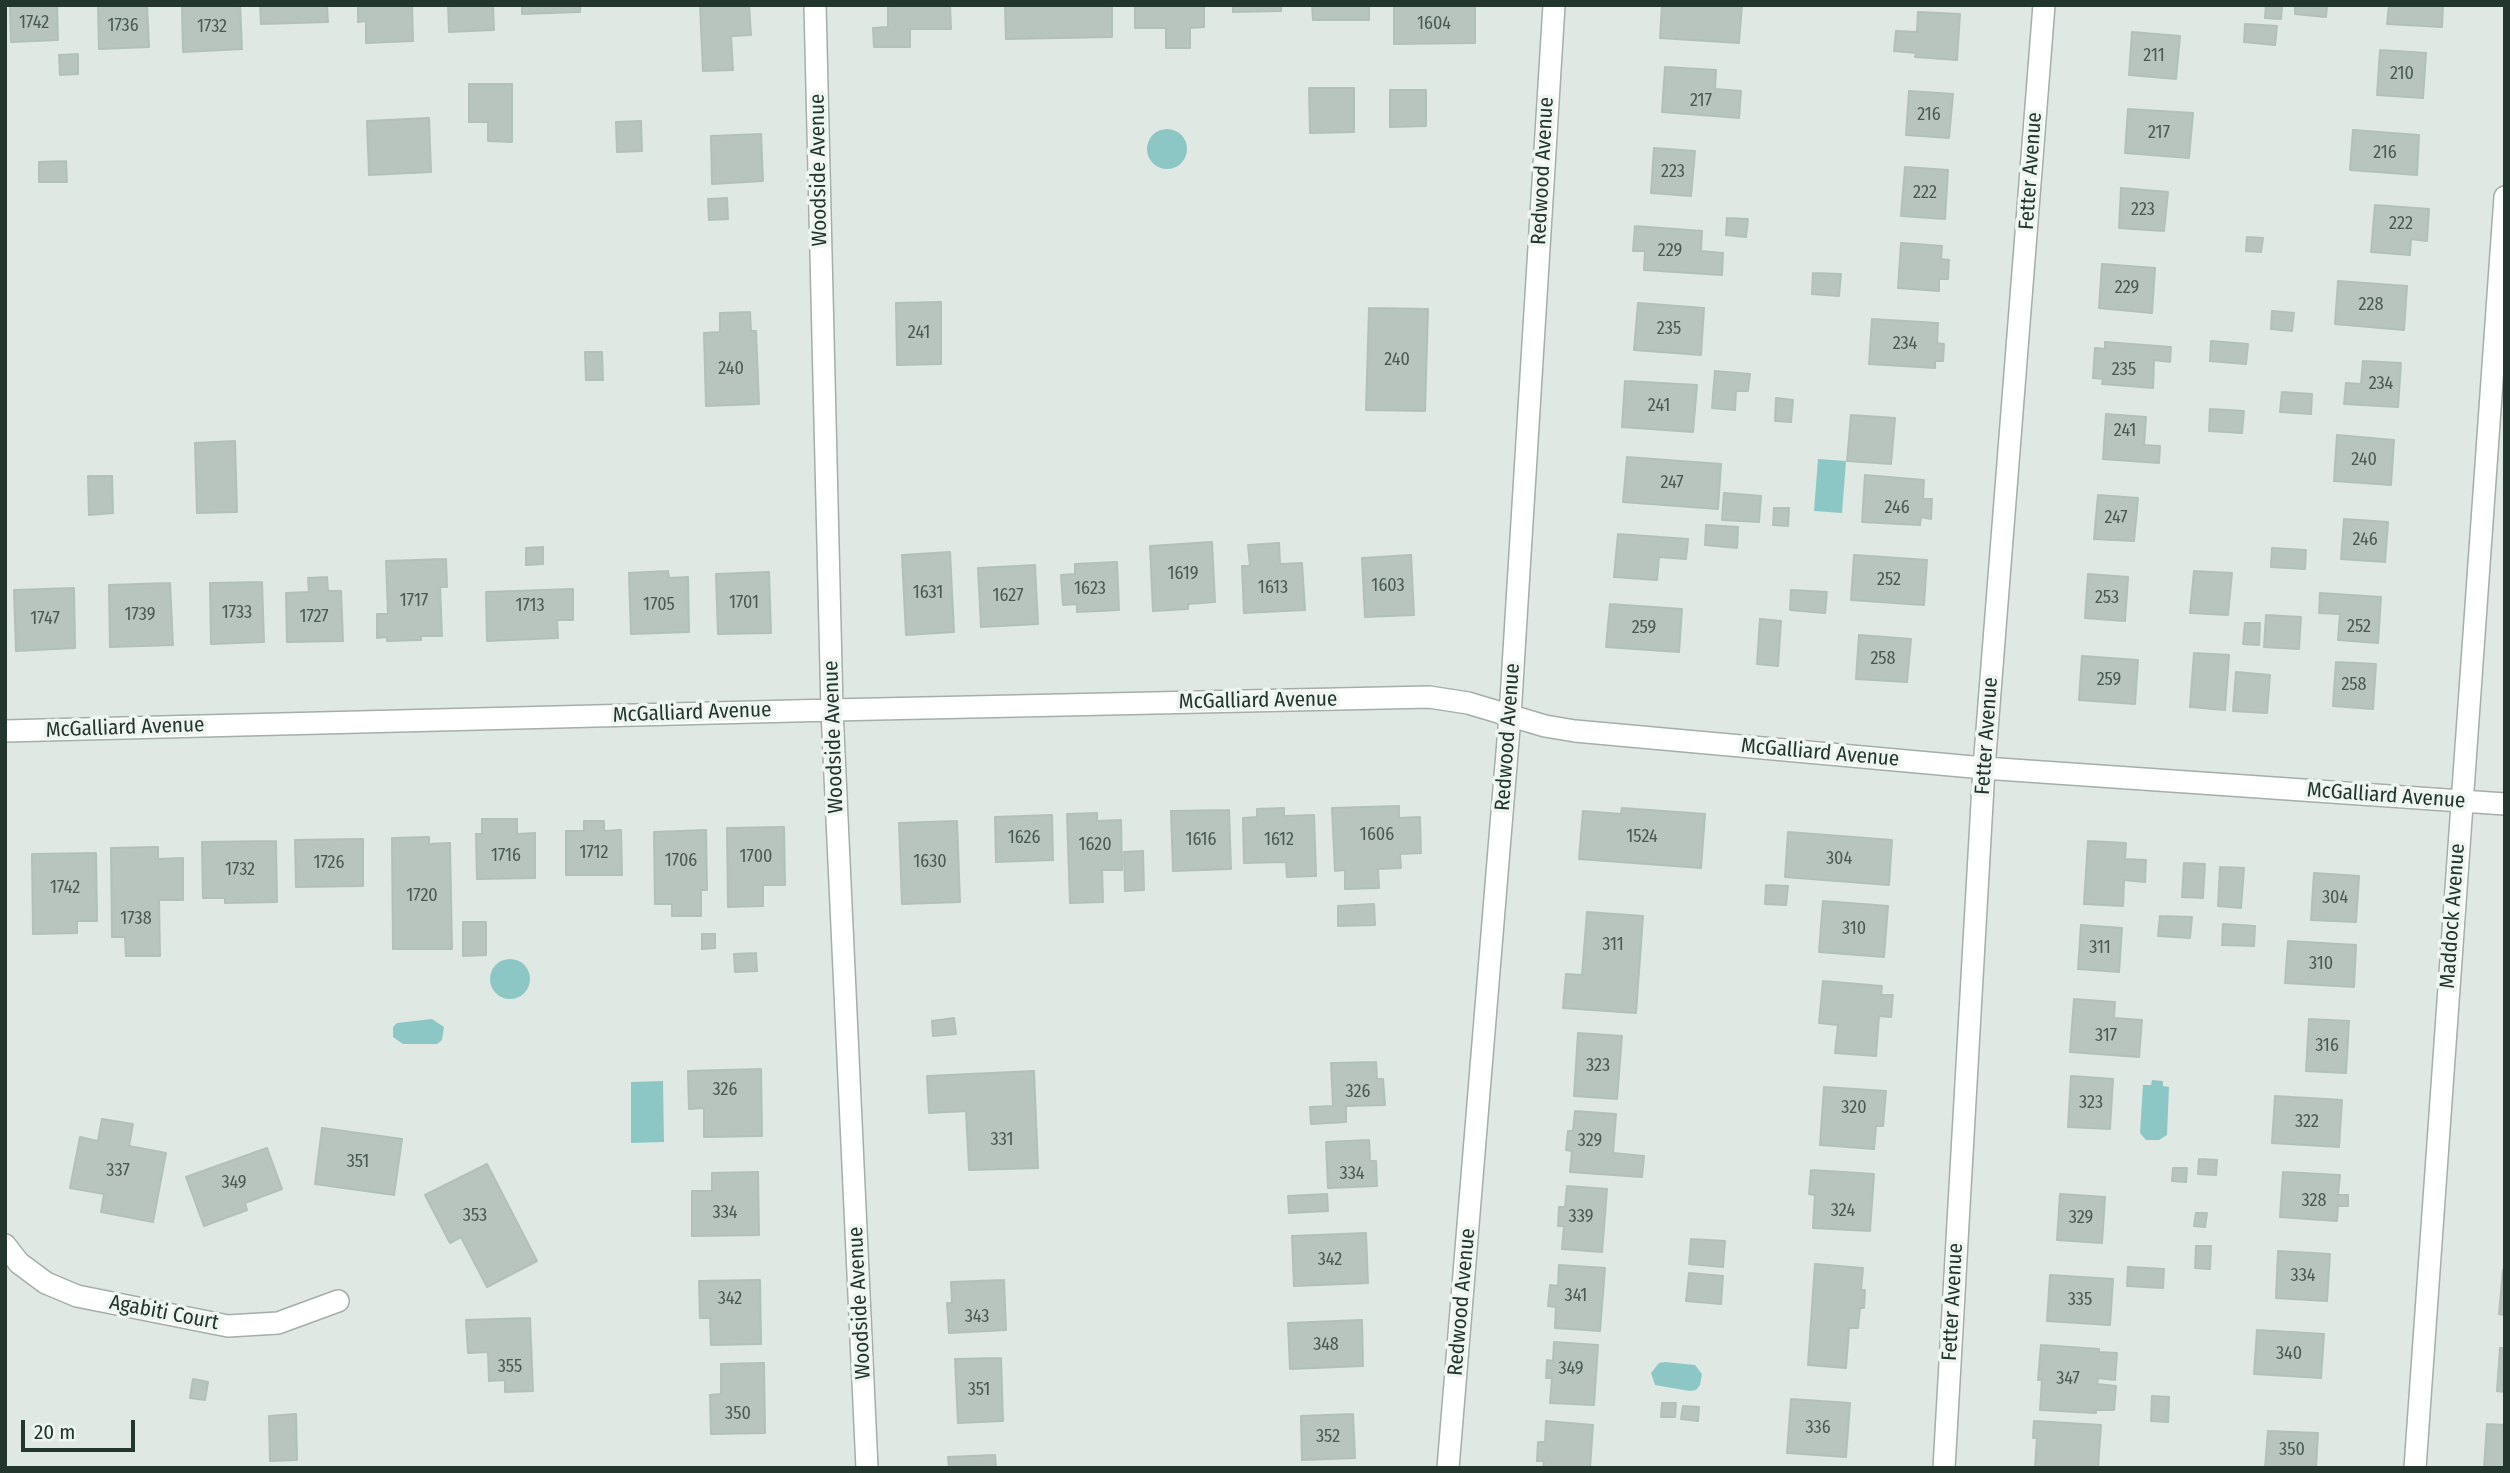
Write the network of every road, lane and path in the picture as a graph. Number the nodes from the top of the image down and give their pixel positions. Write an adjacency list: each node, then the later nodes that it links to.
1 (815, 5): 5 (street, Woodside Avenue)
2 (1554, 5): 6 (street, Redwood Avenue)
3 (2044, 5): 8 (street, Fetter Avenue)
4 (2505, 197): 9 (street, Maddock Avenue)
5 (832, 710): 6 (street, McGalliard Avenue); 7 (street, McGalliard Avenue); 13 (street, Woodside Avenue)
6 (1510, 716): 8 (street, McGalliard Avenue); 14 (street, Redwood Avenue)
7 (5, 731)
8 (1984, 768): 9 (street, McGalliard Avenue); 15 (street, Fetter Avenue)
9 (2461, 801): 10 (street, McGalliard Avenue); 16 (street, Maddock Avenue)
10 (2505, 804)
11 (5, 1245): 12 (street, Agabiti Court)
12 (338, 1301)
13 (867, 1468)
14 (1448, 1468)
15 (1944, 1468)
16 (2415, 1468)

